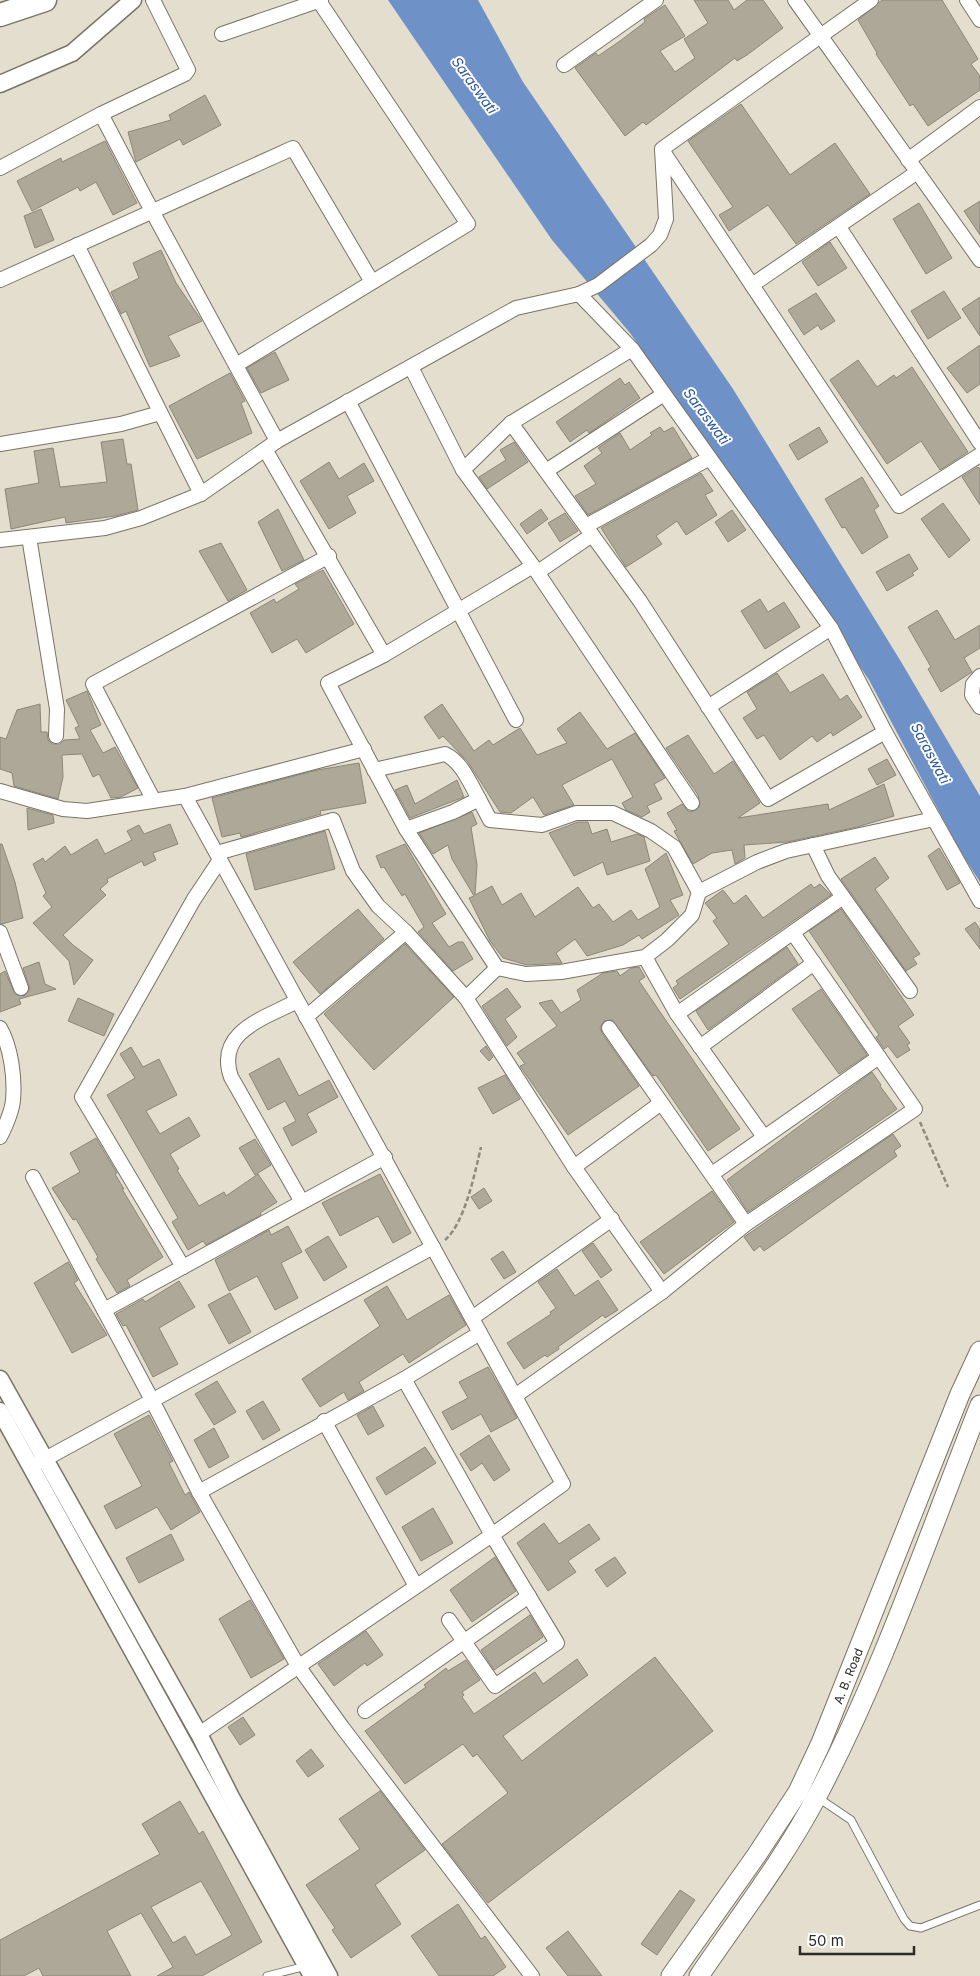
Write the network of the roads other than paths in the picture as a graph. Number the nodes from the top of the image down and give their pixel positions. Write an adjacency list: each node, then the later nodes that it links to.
1 (45, 0): 9 (highway)
2 (133, 0): 14 (street)
3 (153, 0): 16 (street)
4 (656, 0): 13 (street)
5 (795, 0): 12 (street)
6 (871, 0): 12 (street)
7 (966, 0): 10 (street)
8 (320, 1): 11 (street); 26 (street)
9 (0, 15)
10 (980, 20)
11 (222, 34)
12 (820, 36): 17 (street); 18 (street)
13 (564, 65)
14 (0, 84)
15 (980, 108): 18 (street)
16 (101, 114): 19 (street); 21 (street)
17 (662, 149): 27 (street); 28 (street)
18 (908, 160): 20 (street)
19 (0, 168)
20 (916, 173): 22 (street); 24 (street)
21 (152, 212): 23 (street); 26 (street); 30 (street)
22 (839, 227): 27 (street); 37 (street)
23 (77, 245): 25 (street); 34 (street)
24 (979, 256)
25 (0, 280)
26 (372, 282): 30 (street)
27 (752, 285): 40 (street)
28 (579, 294): 29 (street); 31 (street)
29 (632, 349): 32 (street); 35 (street)
30 (236, 365): 36 (street)
31 (411, 367): 33 (street); 42 (street)
32 (664, 394): 41 (street); 43 (street)
33 (348, 401): 36 (street); 50 (street)
34 (160, 413): 38 (street); 44 (street)
35 (511, 423): 42 (street); 43 (street)
36 (277, 441): 39 (street)
37 (980, 443)
38 (0, 444)
39 (266, 450): 44 (street); 48 (street)
40 (980, 455)
41 (708, 459): 45 (street); 51 (street)
42 (463, 470): 49 (street)
43 (546, 471): 45 (street)
44 (202, 494): 46 (street)
45 (589, 530): 49 (street); 54 (street)
46 (29, 537): 47 (street); 58 (street)
47 (0, 540)
48 (329, 556): 52 (street); 63 (street)
49 (536, 569): 50 (street); 65 (street)
50 (458, 609): 52 (street); 56 (street)
51 (831, 628): 54 (street); 57 (street)
52 (384, 654): 59 (street)
53 (980, 676): 55 (street)
54 (708, 706): 57 (street)
55 (980, 707)
56 (516, 720)
57 (886, 732): 66 (street)
58 (56, 736)
59 (364, 749): 60 (street); 62 (street)
60 (374, 770): 64 (street); 67 (street)
61 (0, 791): 63 (street)
62 (185, 796): 63 (street); 69 (street)
63 (153, 799)
64 (478, 799): 67 (street); 70 (street)
65 (692, 802)
66 (934, 819): 68 (street); 72 (street)
67 (406, 830): 78 (street)
68 (813, 845): 70 (street); 71 (street)
69 (219, 857): 74 (street); 82 (street); 100 (street)
70 (699, 892): 76 (street)
71 (843, 897): 75 (street); 80 (street)
72 (980, 901)
73 (0, 932): 79 (street)
74 (406, 932): 81 (street); 84 (street)
75 (793, 933): 77 (street); 83 (street)
76 (644, 957): 78 (street); 83 (street)
77 (814, 963): 87 (street); 88 (street)
78 (497, 968): 81 (street)
79 (21, 988)
80 (910, 991)
81 (466, 998): 93 (street)
82 (297, 1001): 84 (street); 96 (street)
83 (677, 1014): 87 (street)
84 (306, 1017): 92 (street)
85 (0, 1028): 90 (street)
86 (609, 1028): 89 (street)
87 (700, 1046): 91 (street)
88 (879, 1057): 91 (street); 98 (street)
89 (661, 1103): 93 (street); 94 (street)
90 (0, 1137)
91 (764, 1137): 94 (street)
92 (385, 1157): 96 (street); 99 (street)
93 (574, 1167): 97 (street)
94 (712, 1174): 98 (street)
95 (33, 1176): 102 (street)
96 (302, 1202): 100 (street)
97 (612, 1219): 101 (street); 103 (street)
98 (746, 1224): 101 (street)
99 (433, 1246): 103 (street); 109 (street)
100 (183, 1267): 102 (street)
101 (662, 1292): 108 (street)
102 (104, 1310): 109 (street)
103 (472, 1318): 104 (street)
104 (480, 1333): 107 (street); 108 (street)
105 (980, 1351): 130 (main road, A. B. Road)
106 (0, 1379): 114 (street)
107 (404, 1379): 112 (street); 116 (street)
108 (515, 1396): 116 (street)
109 (152, 1400): 114 (street); 115 (street)
110 (980, 1405): 124 (main road, A. B. Road)
111 (0, 1411): 113 (street)
112 (324, 1421): 115 (street); 117 (street)
113 (5, 1430): 114 (street)
114 (37, 1463): 123 (street); 126 (street)
115 (198, 1492): 121 (street)
116 (492, 1535): 117 (street); 118 (street)
117 (416, 1586): 121 (street)
118 (529, 1596): 120 (street); 120 (street)
119 (449, 1620): 120 (street)
120 (464, 1642): 122 (street)
121 (298, 1666): 123 (street); 129 (street)
122 (366, 1711)
123 (199, 1734): 128 (street)
124 (817, 1796): 125 (lane); 131 (main road, A. B. Road)
125 (980, 1905)
126 (309, 1971): 127 (lane)
127 (267, 1976)
128 (329, 1976)
129 (532, 1976)
130 (671, 1976)
131 (699, 1976)

